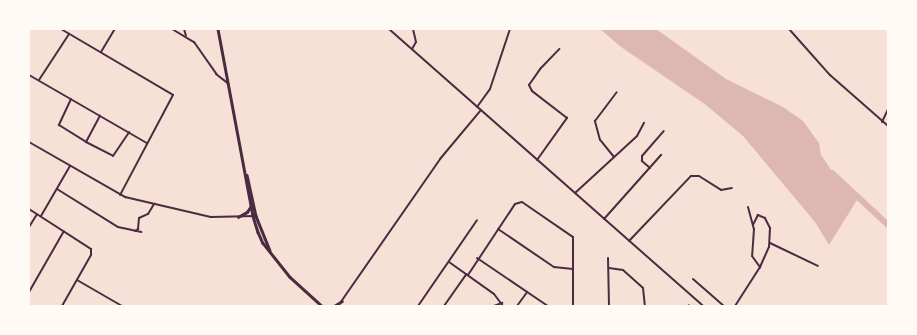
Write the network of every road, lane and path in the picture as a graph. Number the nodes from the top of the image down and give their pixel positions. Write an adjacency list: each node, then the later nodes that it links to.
1 (61, 29): 10 (street)
2 (115, 29): 14 (street)
3 (172, 29): 11 (street)
4 (184, 29): 11 (street)
5 (218, 29): 17 (street)
6 (388, 29): 12 (street)
7 (412, 29): 12 (street)
8 (510, 29): 20 (street)
9 (789, 29): 24 (street)
10 (69, 34): 14 (street); 16 (street)
11 (186, 36): 17 (street)
12 (412, 49): 20 (street)
13 (559, 49): 34 (street)
14 (101, 52): 31 (street)
15 (29, 74): 16 (street)
16 (39, 80): 19 (street)
17 (230, 85): 37 (street)
18 (617, 92): 33 (street)
19 (72, 100): 23 (street); 30 (street)
20 (476, 107): 22 (street)
21 (888, 109): 24 (street)
22 (481, 110): 34 (street); 72 (street)
23 (100, 116): 28 (street); 30 (street)
24 (882, 122): 26 (street)
25 (644, 123): 33 (street)
26 (888, 126)
27 (664, 131): 36 (street)
28 (129, 132): 30 (street); 31 (street)
29 (29, 142): 35 (street)
30 (86, 142)
31 (147, 143): 41 (street)
32 (661, 155): 36 (street)
33 (614, 157): 40 (street)
34 (537, 160): 40 (street)
35 (70, 166): 39 (street); 41 (street)
36 (650, 168): 50 (street)
37 (246, 173): 43 (street); 48 (street)
38 (732, 188): 58 (street)
39 (57, 189): 47 (street); 56 (street)
40 (575, 193): 50 (street)
41 (120, 194): 42 (street)
42 (154, 204): 49 (street); 56 (street)
43 (251, 206): 48 (street); 49 (street)
44 (748, 207): 52 (street)
45 (29, 209): 46 (street)
46 (37, 214): 47 (street); 53 (street)
47 (41, 216): 55 (street)
48 (254, 216): 49 (street); 76 (street)
49 (238, 217)
50 (604, 219): 58 (street)
51 (477, 220): 62 (street)
52 (753, 225): 59 (street); 64 (street)
53 (29, 228)
54 (498, 229): 60 (street); 66 (street); 66 (street)
55 (64, 231): 69 (street); 70 (street)
56 (133, 232): 57 (street)
57 (141, 232)
58 (629, 241): 88 (street)
59 (770, 243): 63 (street); 64 (street)
60 (478, 258): 67 (street); 71 (street)
61 (608, 258): 65 (street)
62 (448, 262): 67 (street); 79 (street)
63 (818, 266)
64 (760, 267): 90 (street)
65 (609, 268): 86 (street); 87 (street)
66 (573, 269): 85 (street)
67 (467, 275): 73 (street); 80 (street)
68 (693, 278): 89 (street)
69 (77, 280): 74 (street); 75 (street)
70 (29, 292)
71 (527, 292): 83 (street); 84 (street)
72 (342, 301): 77 (street); 78 (street)
73 (502, 303): 81 (street); 82 (street)
74 (62, 306)
75 (122, 306)
76 (322, 306)
77 (334, 306)
78 (339, 306)
79 (418, 306)
80 (444, 306)
81 (494, 306)
82 (503, 306)
83 (517, 306)
84 (548, 306)
85 (573, 306)
86 (609, 306)
87 (645, 306)
88 (703, 306)
89 (724, 306)
90 (735, 306)

